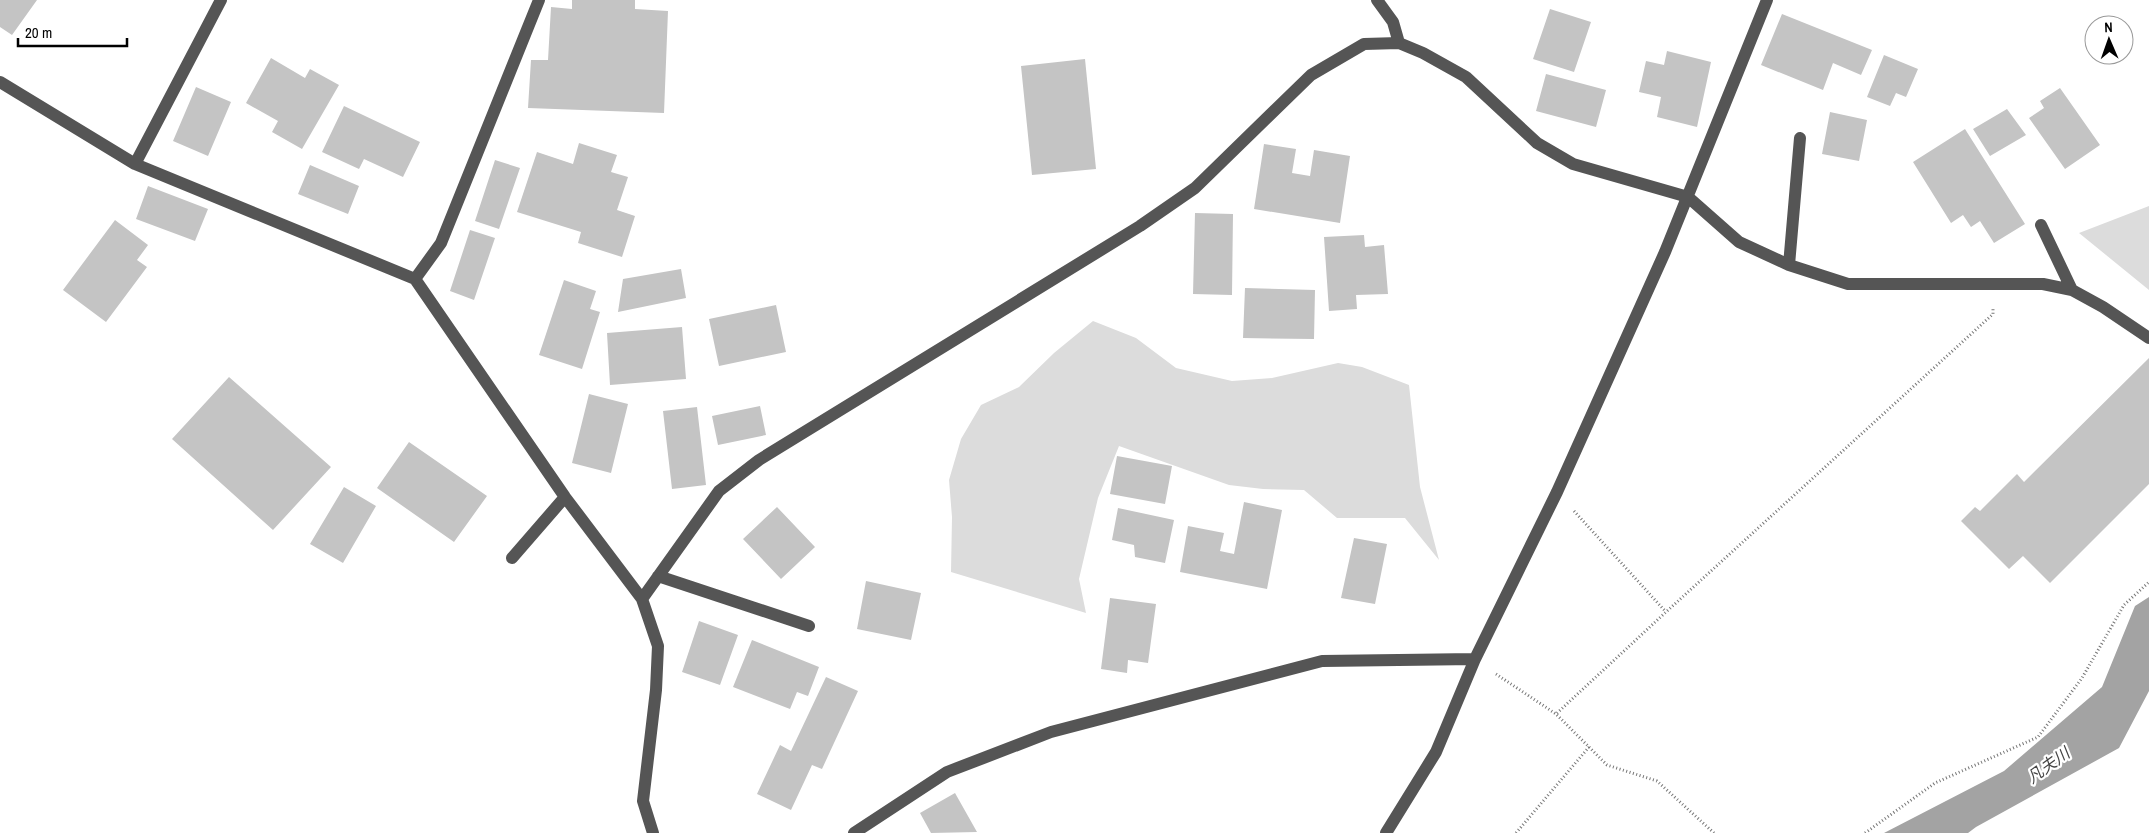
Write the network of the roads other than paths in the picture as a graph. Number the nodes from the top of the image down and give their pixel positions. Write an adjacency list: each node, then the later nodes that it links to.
1 (221, 0): 8 (street)
2 (539, 0): 12 (street)
3 (1377, 0): 5 (street)
4 (1767, 0): 9 (street)
5 (1399, 43): 9 (street); 17 (street)
6 (0, 82): 8 (street)
7 (1800, 138): 11 (street)
8 (135, 164): 12 (street)
9 (1688, 197): 11 (street); 20 (street)
10 (2041, 225): 13 (street)
11 (1789, 265): 13 (street)
12 (415, 279): 15 (street)
13 (2072, 290): 14 (street)
14 (2149, 338)
15 (565, 498): 16 (street); 18 (street)
16 (512, 558)
17 (658, 576): 18 (street); 19 (street)
18 (642, 599): 21 (street)
19 (809, 626)
20 (1475, 659): 22 (street); 23 (street)
21 (653, 833)
22 (854, 833)
23 (1386, 833)

